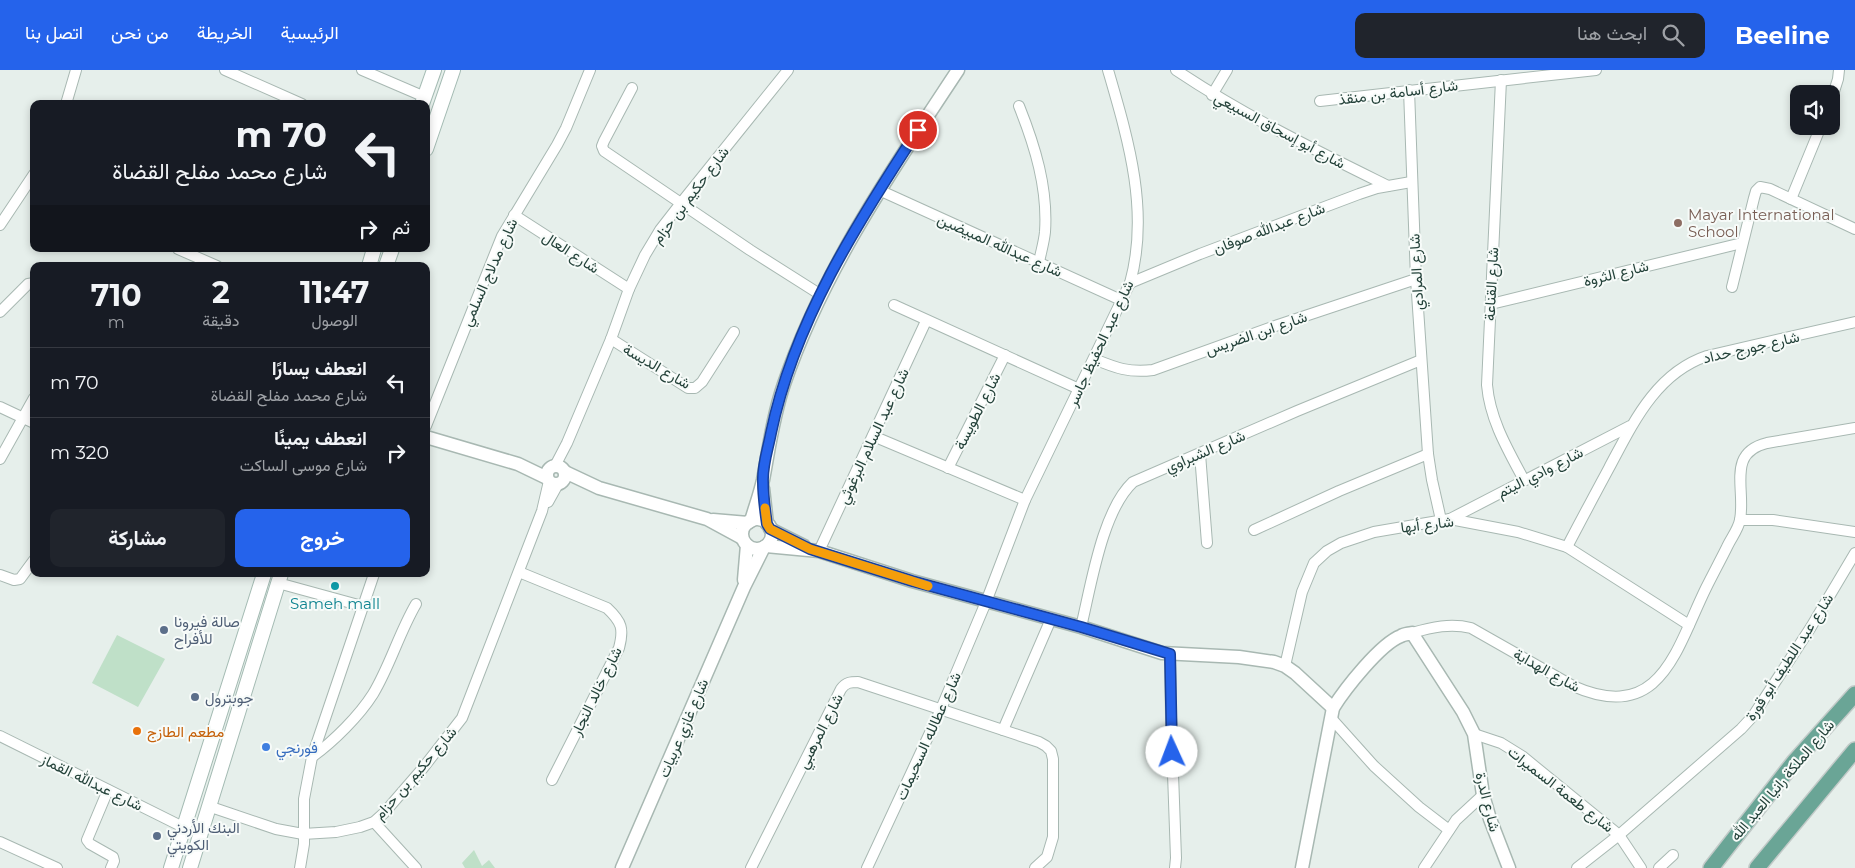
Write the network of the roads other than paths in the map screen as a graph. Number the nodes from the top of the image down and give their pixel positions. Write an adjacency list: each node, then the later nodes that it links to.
1 (76, 70): 19 (street)
2 (225, 70): 20 (street)
3 (362, 70): 21 (street)
4 (434, 70): 21 (main road)
5 (453, 70): 25 (main road)
6 (788, 70): 31 (street, شارع حكيم بن حزام)
7 (958, 70): 29 (street)
8 (1108, 70): 40 (street, شارع عبد الحفيظ جاسر)
9 (1176, 70): 18 (street, شارع أبو إسحاق السبيعي)
10 (1227, 70): 18 (street)
11 (1596, 70): 14 (street, شارع أسامة بن منقذ)
12 (1839, 70): 15 (street)
13 (587, 71): 32 (street, شارع مدلاج السلمي)
14 (1501, 80): 17 (street, شارع أسامة بن منقذ); 46 (street, شارع القناعة)
15 (1836, 85)
16 (632, 88): 31 (street)
17 (1409, 90): 22 (street, شارع أسامة بن منقذ); 27 (street, شارع المرادي)
18 (1212, 95): 28 (street, شارع أبو إسحاق السبيعي)
19 (67, 100)
20 (293, 100)
21 (423, 100)
22 (1320, 101)
23 (1019, 106): 38 (street)
24 (1817, 135): 30 (street)
25 (430, 137)
26 (30, 182): 33 (street)
27 (1412, 182): 28 (street, شارع عبدالله صوفان); 39 (street, شارع المرادي)
28 (1388, 186): 40 (street, شارع عبدالله صوفان)
29 (879, 190): 38 (street, شارع عبدالله المبيضين); 44 (street)
30 (1791, 199): 34 (street); 35 (street)
31 (681, 203): 43 (street, شارع حكيم بن حزام); 44 (street)
32 (514, 215): 43 (street, شارع العال); 59 (street, شارع مدلاج السلمي)
33 (0, 225)
34 (1855, 229)
35 (1742, 243): 42 (street); 46 (street, شارع الثروة)
36 (185, 252): 37 (street)
37 (208, 262)
38 (1038, 262): 45 (street, شارع عبدالله المبيضين)
39 (1416, 279): 54 (street, شارع ابن الضريس); 55 (street, شارع المرادي)
40 (1130, 283): 45 (street, شارع عبد الحفيظ جاسر)
41 (30, 284): 48 (street)
42 (1732, 287)
43 (629, 289): 52 (street, شارع حكيم بن حزام)
44 (821, 294): 72 (street)
45 (1121, 300): 54 (street, شارع عبد الحفيظ جاسر)
46 (1490, 304): 71 (street, شارع القناعة)
47 (894, 305): 49 (street)
48 (0, 312)
49 (926, 321): 53 (street); 64 (street, شارع عبد السلام البرغوثي)
50 (1855, 322): 62 (street, شارع جورج حداد)
51 (734, 332): 52 (street, شارع الديسة)
52 (611, 339): 70 (street, شارع حكيم بن حزام)
53 (1005, 355): 56 (street); 69 (street, شارع الطويسة)
54 (1094, 359): 56 (street, شارع عبد الحفيظ جاسر)
55 (1421, 360): 66 (street, شارع الشبراوي); 67 (street, شارع المرادي)
56 (1079, 389): 73 (street, شارع عبد الحفيظ جاسر)
57 (30, 406): 60 (street)
58 (0, 407): 60 (street)
59 (430, 416)
60 (24, 417): 61 (street); 68 (street)
61 (30, 421)
62 (1630, 426): 71 (street, شارع وادي اليتم); 84 (street, شارع جورج حداد)
63 (1855, 428): 76 (street, شارع الهداية)
64 (873, 436): 69 (street); 85 (street, شارع عبد السلام البرغوثي)
65 (430, 438): 70 (street)
66 (1200, 454): 82 (street); 99 (street, شارع الشبراوي)
67 (1428, 454): 75 (street, شارع المرادي); 79 (street)
68 (0, 459)
69 (948, 468): 73 (street)
70 (556, 475): 74 (street); 88 (street, شارع حكيم بن حزام)
71 (1524, 480): 75 (street, شارع وادي اليتم)
72 (762, 481): 77 (street); 78 (street)
73 (1025, 500): 94 (street, شارع عبد الحفيظ جاسر)
74 (707, 519): 77 (street); 81 (street)
75 (1445, 520): 84 (street, شارع أبها); 102 (street, شارع أبها)
76 (1740, 520): 80 (street); 98 (street, شارع الهداية)
77 (750, 522): 78 (street); 81 (street)
78 (769, 526): 83 (street); 85 (street)
79 (1254, 530)
80 (1855, 532)
81 (745, 541): 83 (street); 93 (street, شارع غازي عربيات)
82 (1207, 543)
83 (765, 546): 85 (street); 93 (street, شارع غازي عربيات)
84 (1567, 546): 98 (street, شارع أبها)
85 (814, 550): 94 (street)
86 (1855, 553): 119 (street, شارع عبد اللطيف أبو قورة)
87 (30, 565): 89 (street)
88 (519, 572): 111 (street, شارع خالد النجار); 115 (street, شارع حكيم بن حزام)
89 (0, 574)
90 (260, 577): 116 (main road)
91 (373, 577): 96 (street)
92 (280, 578): 96 (street); 114 (main road)
93 (744, 587): 128 (street, شارع غازي عربيات)
94 (986, 602): 97 (street); 104 (street, شارع عطالله السحيمات)
95 (416, 604): 110 (street)
96 (362, 606): 110 (street)
97 (1051, 619): 99 (street); 106 (street)
98 (1689, 625): 100 (street, شارع الهداية)
99 (1081, 627): 101 (street)
100 (1412, 633): 105 (street, شارع الهداية); 107 (street)
101 (1170, 654): 102 (street); 132 (street)
102 (1285, 666): 105 (street)
103 (1855, 694): 139 (main road, شارع الملكة رانيا العبد الله)
104 (941, 709): 106 (street); 129 (street, شارع المرهبي); 130 (street, شارع عطالله السحيمات)
105 (1332, 713): 117 (street); 133 (street, شارع الهداية)
106 (1003, 730): 131 (street)
107 (1474, 734): 113 (street, شارع الدرة); 119 (street, شارع طعمة السميرات)
108 (0, 736): 112 (street, شارع عبدالله القماز)
109 (1855, 750): 140 (main road)
110 (312, 757): 118 (street)
111 (552, 780)
112 (108, 790): 116 (street, شارع عبدالله القماز); 123 (street)
113 (1484, 795): 117 (street); 135 (street, شارع الدرة)
114 (208, 806): 118 (street, شارع حكيم بن حزام); 125 (main road)
115 (374, 822): 118 (street, شارع حكيم بن حزام); 127 (street)
116 (183, 827): 124 (main road)
117 (1448, 830): 134 (street)
118 (303, 834): 126 (street)
119 (1619, 834): 136 (street, شارع عبد اللطيف أبو قورة); 137 (street, شارع طعمة السميرات)
120 (0, 842): 122 (street)
121 (1673, 855): 138 (street)
122 (56, 868)
123 (111, 868)
124 (172, 868)
125 (190, 868)
126 (300, 868)
127 (416, 868)
128 (622, 868)
129 (751, 868)
130 (867, 868)
131 (1035, 868)
132 (1175, 868)
133 (1302, 868)
134 (1424, 868)
135 (1509, 868)
136 (1577, 868)
137 (1641, 868)
138 (1660, 868)
139 (1711, 868)
140 (1757, 868)

